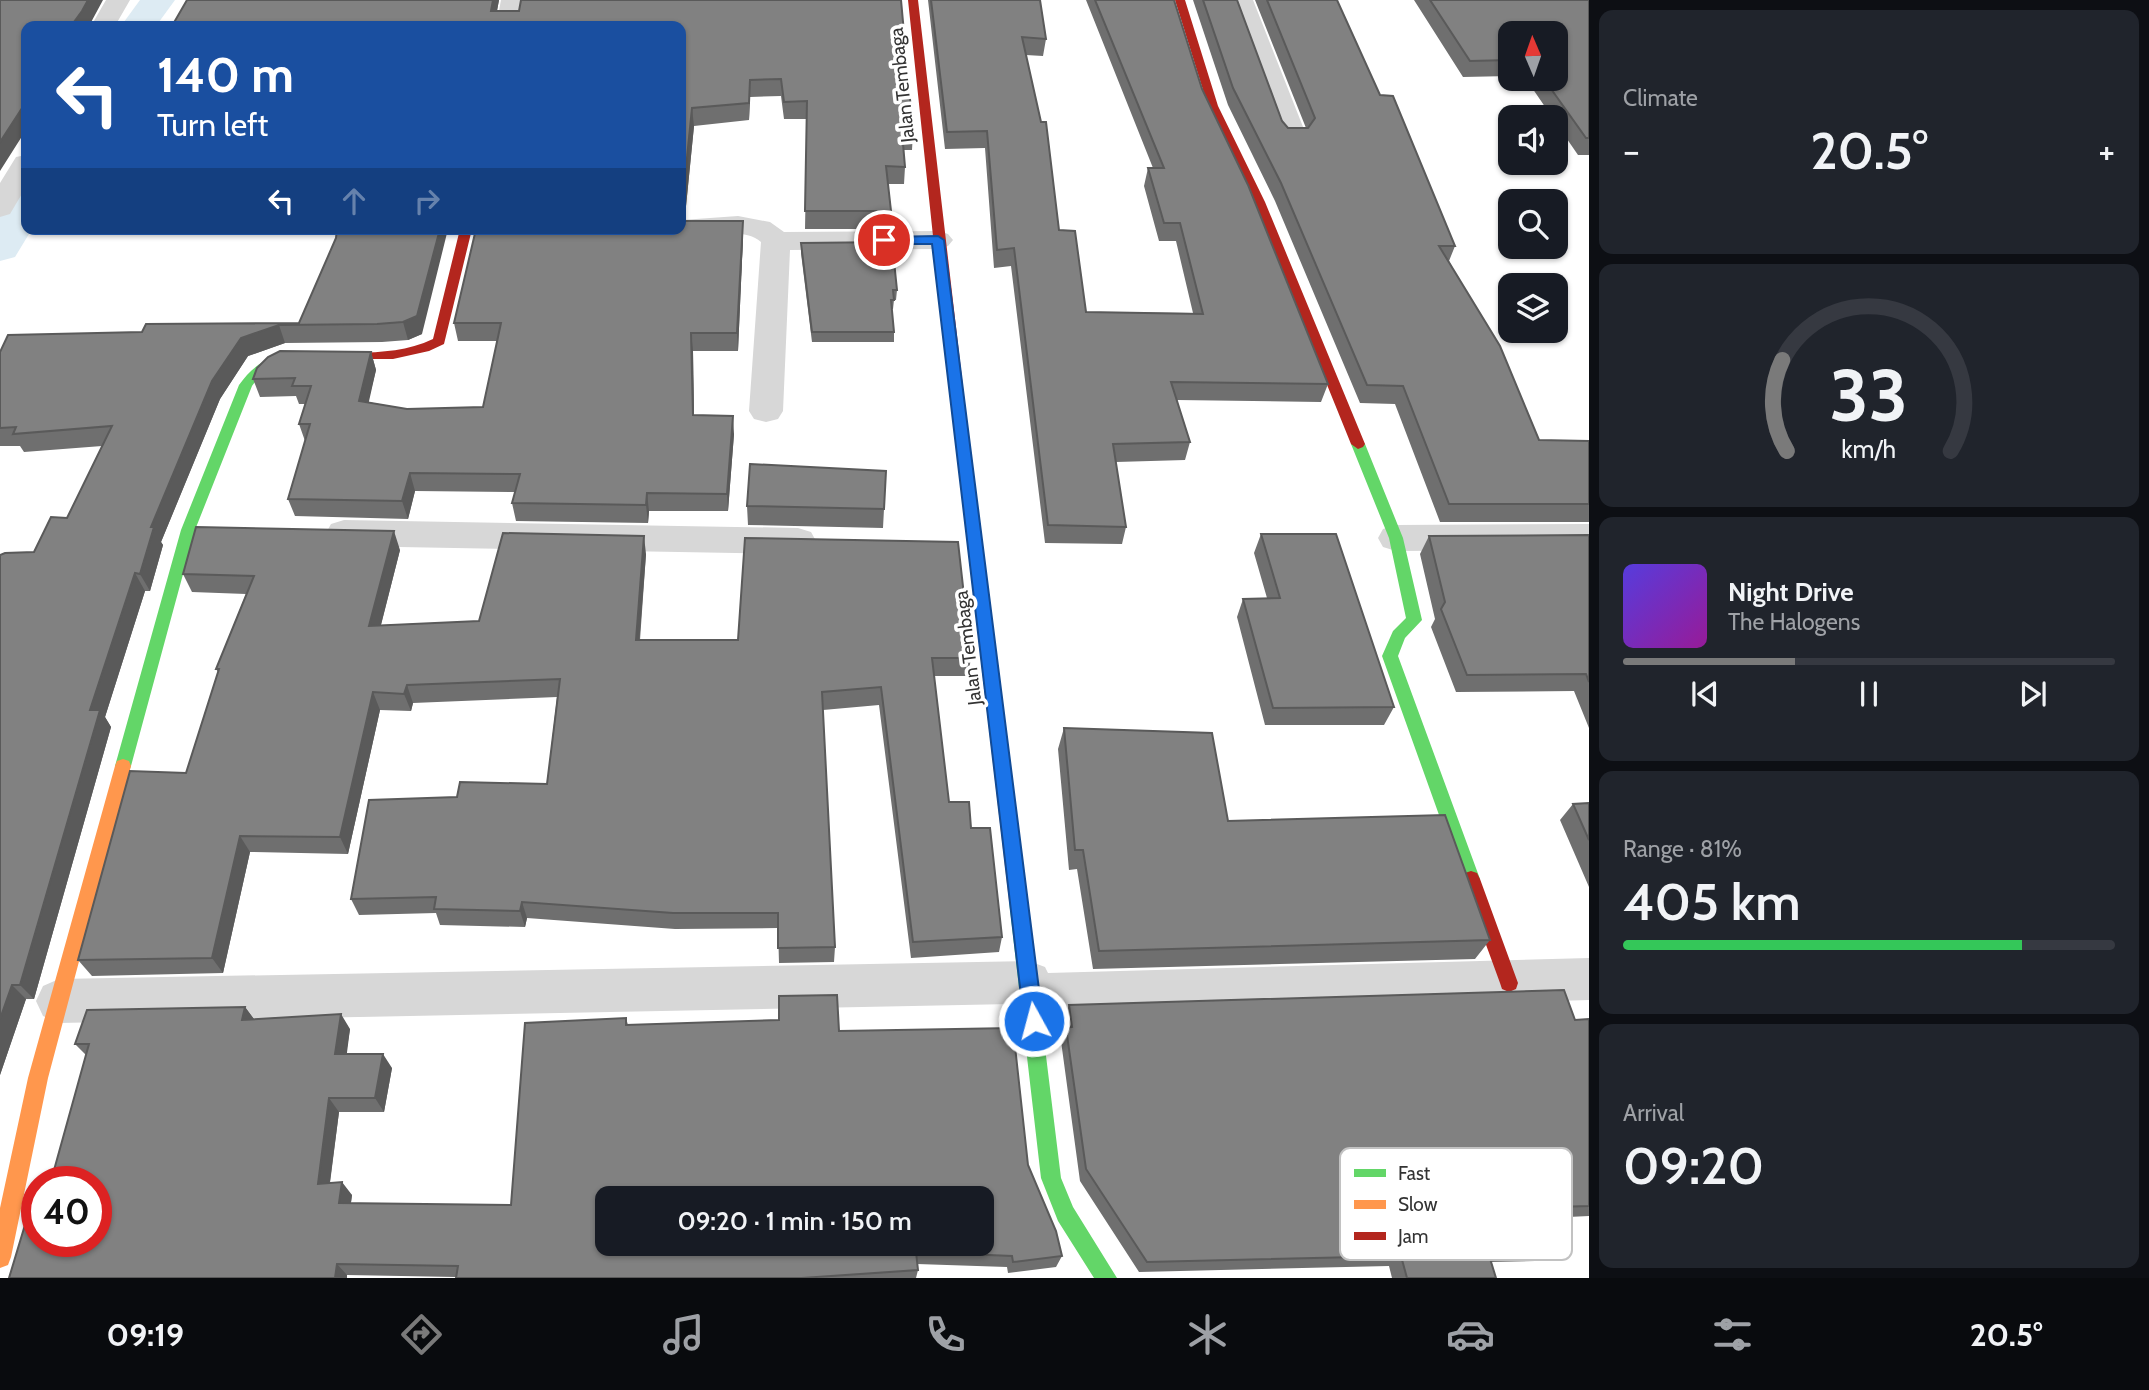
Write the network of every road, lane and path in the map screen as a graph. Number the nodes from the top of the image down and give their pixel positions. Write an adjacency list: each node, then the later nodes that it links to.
1 (118, 0): 6 (street)
2 (513, 0): 7 (street)
3 (913, 0): 13 (street, Jalan Tembaga)
4 (1180, 0): 20 (street)
5 (1241, 0): 8 (street)
6 (106, 21)
7 (509, 21)
8 (1293, 137)
9 (21, 171): 10 (street)
10 (2, 202)
11 (690, 226): 14 (street)
12 (465, 235): 16 (street)
13 (938, 240): 14 (street); 23 (street, Jalan Tembaga)
14 (776, 241): 15 (street)
15 (766, 411)
16 (188, 530): 17 (street); 27 (street)
17 (230, 530)
18 (313, 532): 21 (street)
19 (1589, 537): 20 (street)
20 (1396, 538): 25 (street)
21 (825, 542)
22 (935, 544): 23 (street)
23 (977, 545): 26 (street, Jalan Tembaga)
24 (1589, 979): 25 (street)
25 (1509, 983): 26 (street)
26 (1030, 989): 27 (street); 29 (street, Jalan Tembaga)
27 (59, 1001): 28 (street)
28 (0, 1258)
29 (1106, 1278)

